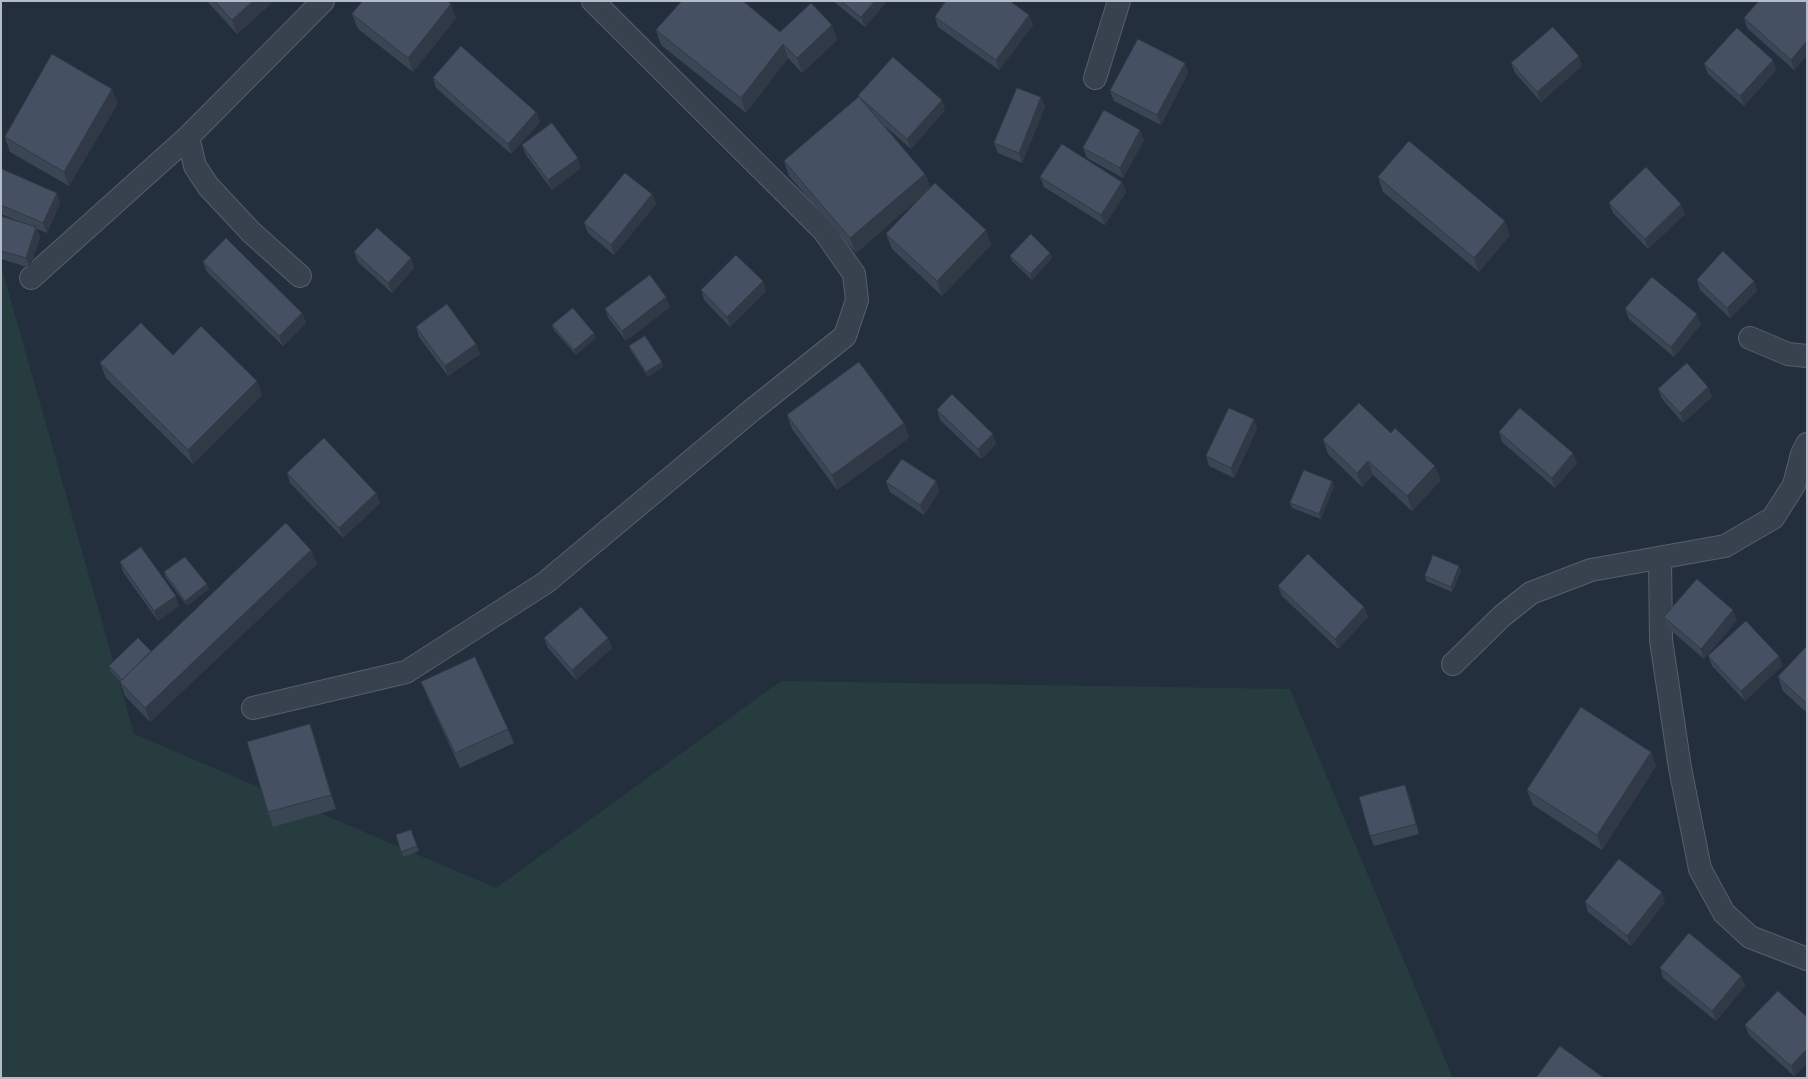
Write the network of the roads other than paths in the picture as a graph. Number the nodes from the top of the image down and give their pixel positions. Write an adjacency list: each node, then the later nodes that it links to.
1 (323, 1): 5 (street)
2 (593, 1): 13 (street)
3 (1119, 1): 4 (street)
4 (1095, 78)
5 (188, 137): 6 (street); 7 (street)
6 (300, 276)
7 (31, 278)
8 (1750, 338): 9 (street)
9 (1807, 356)
10 (1807, 444): 11 (street)
11 (1660, 558): 12 (street); 14 (street)
12 (1453, 664)
13 (253, 708)
14 (1807, 959)

